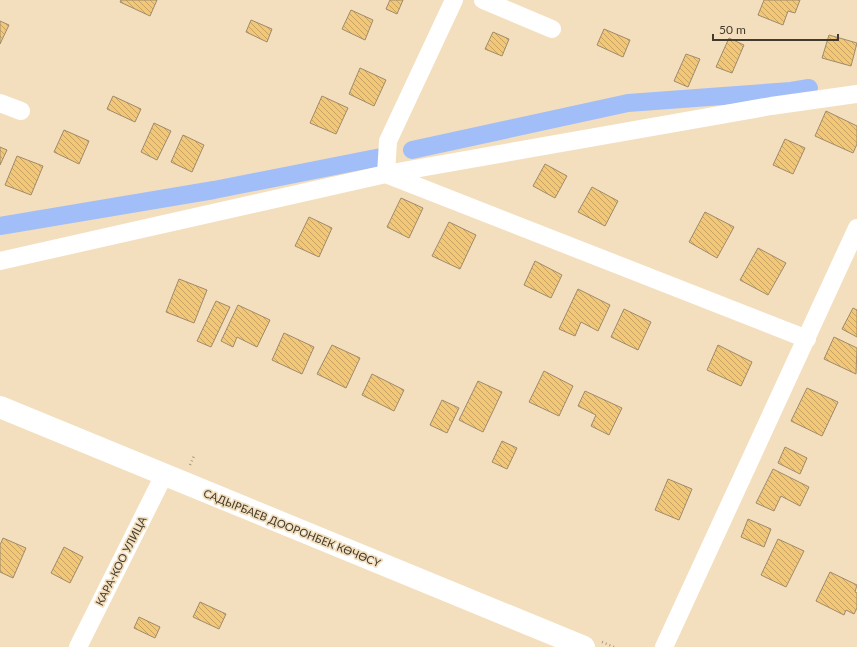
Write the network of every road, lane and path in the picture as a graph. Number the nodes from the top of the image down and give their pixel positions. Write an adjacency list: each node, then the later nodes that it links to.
1 (483, 0): 3 (street)
2 (450, 1): 7 (street)
3 (552, 29)
4 (857, 94): 7 (street)
5 (0, 103): 6 (street)
6 (21, 112)
7 (386, 174): 9 (street); 10 (street)
8 (857, 228): 10 (street)
9 (0, 261)
10 (807, 339): 15 (street)
11 (0, 407): 12 (main road, САДЫРБАЕВ ДООРОНБЕК КӨЧӨСҮ)
12 (164, 475): 13 (street, КАРА-КОО УЛИЦА); 14 (main road, САДЫРБАЕВ ДООРОНБЕК КӨЧӨСҮ)
13 (78, 647)
14 (584, 647)
15 (664, 647)

